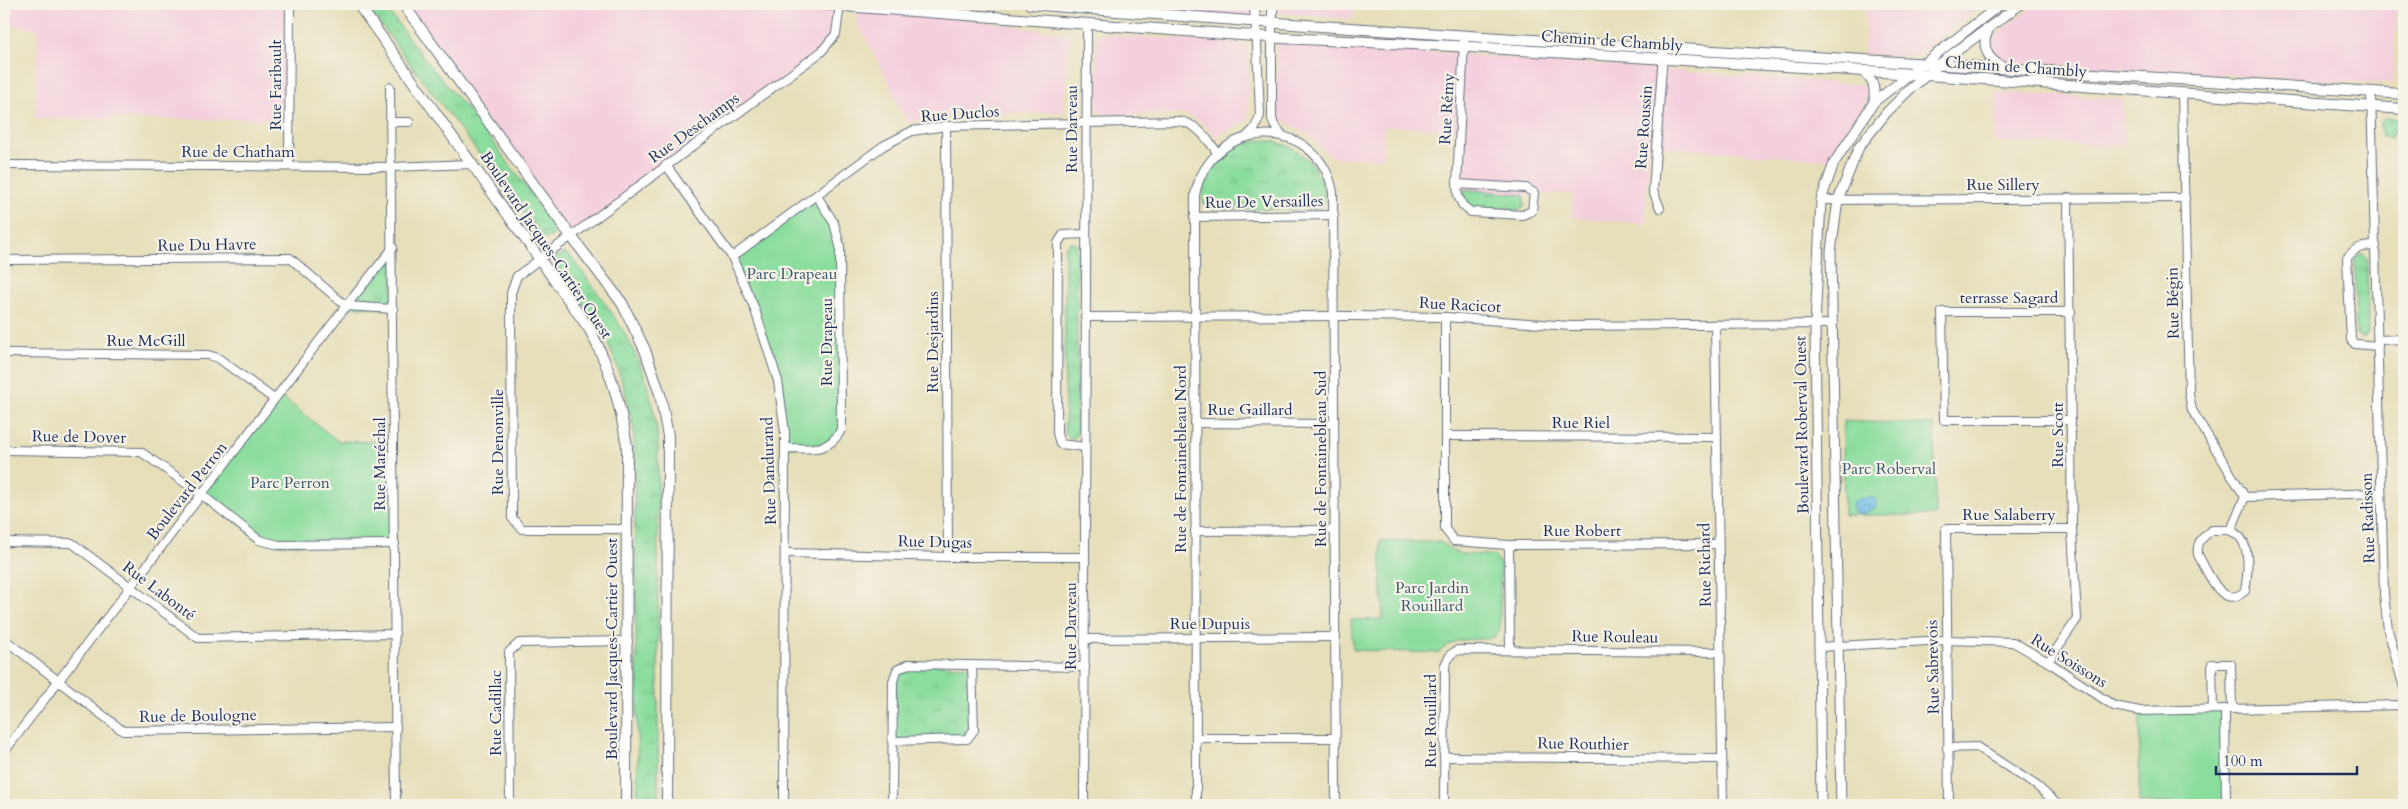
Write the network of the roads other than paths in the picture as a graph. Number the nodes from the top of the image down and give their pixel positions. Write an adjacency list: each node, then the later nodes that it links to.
1 (290, 4): 44 (street, Rue Faribault)
2 (358, 4): 41 (main road, Boulevard Jacques-Cartier Ouest)
3 (403, 4): 56 (main road, Boulevard Jacques-Cartier Ouest)
4 (817, 4): 10 (main road, Chemin de Chambly)
5 (1030, 4): 11 (main road, Chemin de Chambly)
6 (1254, 4): 11 (street)
7 (1272, 4): 12 (street)
8 (2001, 4): 21 (street, Boulevard Roberval Ouest)
9 (2021, 4): 14 (street, Boulevard Roberval Ouest)
10 (840, 5): 13 (main road, Chemin de Chambly); 43 (street, Rue Deschamps)
11 (1256, 23): 12 (main road, Chemin de Chambly); 16 (street)
12 (1272, 24): 15 (main road, Chemin de Chambly); 17 (street)
13 (1087, 25): 16 (main road, Chemin de Chambly); 36 (street, Rue Darveau)
14 (1990, 27): 22 (street, Boulevard Roberval Ouest); 23 (street)
15 (1464, 35): 18 (street, Rue Rémy); 19 (main road, Chemin de Chambly)
16 (1257, 36): 17 (main road, Chemin de Chambly); 38 (street)
17 (1272, 38): 18 (main road, Chemin de Chambly); 39 (street)
18 (1464, 46): 20 (main road, Chemin de Chambly); 46 (street, Rue Rémy)
19 (1663, 47): 20 (street, Rue Roussin); 21 (main road, Chemin de Chambly)
20 (1662, 60): 24 (main road, Chemin de Chambly); 52 (street, Rue Roussin)
21 (1924, 62): 22 (main road, Chemin de Chambly); 25 (street, Boulevard Roberval Ouest)
22 (1941, 63): 23 (main road, Chemin de Chambly); 26 (street, Boulevard Roberval Ouest)
23 (2003, 67): 28 (main road, Chemin de Chambly)
24 (1860, 71): 25 (main road, Chemin de Chambly); 31 (street)
25 (1908, 74): 26 (main road, Chemin de Chambly); 31 (street, Boulevard Roberval Ouest)
26 (1926, 76): 29 (main road, Chemin de Chambly); 51 (street, Boulevard Roberval Ouest)
27 (390, 87): 34 (street, Rue Maréchal)
28 (2371, 92): 30 (main road, Chemin de Chambly); 32 (street, Rue Radisson)
29 (2182, 94): 32 (main road, Chemin de Chambly); 49 (street, Rue Bégin)
30 (2404, 94)
31 (1874, 102): 50 (street, Boulevard Roberval Ouest)
32 (2372, 106): 33 (main road, Chemin de Chambly); 57 (street, Rue Radisson)
33 (2404, 109)
34 (391, 122): 35 (street); 45 (street, Rue Maréchal)
35 (409, 122)
36 (1086, 123): 37 (street, Rue Duclos); 40 (street, Rue Duclos); 55 (street, Rue Darveau)
37 (946, 126): 47 (street, Rue Duclos); 98 (street, Rue Desjardins)
38 (1246, 136): 39 (street, Rue de Fontainebleau Sud); 40 (street, Rue de Fontainebleau Nord)
39 (1284, 137): 53 (street, Rue de Fontainebleau Sud)
40 (1217, 152): 54 (street, Rue de Fontainebleau Nord)
41 (472, 164): 45 (street, Rue de Chatham); 61 (main road, Boulevard Jacques-Cartier Ouest)
42 (4, 165): 44 (street, Rue de Chatham)
43 (666, 165): 56 (street, Rue Deschamps); 59 (street, Rue Dandurand)
44 (289, 166): 45 (street, Rue de Chatham)
45 (392, 167): 58 (street, Rue Maréchal)
46 (1457, 184): 46 (street, Rue Rémy)
47 (817, 196): 59 (street, Rue Duclos); 81 (street, Rue Drapeau)
48 (2068, 198): 49 (street, Rue Sillery); 51 (street, Rue Sillery); 64 (street, Rue Scott)
49 (2185, 198): 86 (street, Rue Bégin)
50 (1821, 200): 51 (street, Rue Sillery); 69 (street, Boulevard Roberval Ouest)
51 (1838, 200): 70 (street, Boulevard Roberval Ouest)
52 (1660, 208)
53 (1334, 215): 54 (street, Rue De Versailles); 66 (street, Rue de Fontainebleau Sud)
54 (1194, 217): 65 (street, Rue de Fontainebleau Nord)
55 (1086, 234): 67 (street, Rue Darveau); 82 (street)
56 (571, 236): 61 (street, Rue Deschamps); 131 (main road, Boulevard Jacques-Cartier Ouest)
57 (2376, 246): 73 (street, Rue Radisson); 73 (street)
58 (393, 248): 62 (street, Boulevard Perron); 63 (street, Rue Maréchal)
59 (732, 257): 81 (street, Rue Dandurand)
60 (4, 260): 62 (street, Rue Du Havre)
61 (540, 260): 88 (main road, Boulevard Jacques-Cartier Ouest); 88 (street, Rue Denonville)
62 (346, 306): 63 (street); 75 (street, Boulevard Perron)
63 (393, 309): 94 (street, Rue Maréchal)
64 (2071, 312): 76 (street, Rue Scott); 76 (street, terrasse Sagard)
65 (1195, 316): 66 (street, Rue Racicot); 67 (street, Rue Racicot); 77 (street, Rue de Fontainebleau Nord)
66 (1334, 316): 68 (street, Rue Racicot); 78 (street, Rue de Fontainebleau Sud)
67 (1085, 317): 82 (street, Rue Darveau)
68 (1445, 317): 71 (street, Rue Racicot); 79 (street)
69 (1815, 324): 70 (street, Rue Racicot); 71 (street, Rue Racicot); 109 (street, Boulevard Roberval Ouest)
70 (1832, 324): 108 (street, Boulevard Roberval Ouest)
71 (1715, 325): 80 (street, Rue Richard)
72 (2404, 339): 73 (street)
73 (2378, 343): 84 (street, Rue Radisson)
74 (4, 353): 75 (street, Rue McGill)
75 (274, 399): 85 (street, Boulevard Perron)
76 (2071, 420): 89 (street, Rue Scott)
77 (1195, 424): 78 (street, Rue Gaillard); 92 (street, Rue de Fontainebleau Nord)
78 (1334, 424): 90 (street, Rue de Fontainebleau Sud)
79 (1446, 436): 80 (street, Rue Riel); 96 (street, Rue Robert)
80 (1717, 437): 95 (street, Rue Richard)
81 (785, 448): 97 (street, Rue Dandurand)
82 (1086, 448): 99 (street, Rue Darveau)
83 (4, 450): 85 (street, Rue de Dover)
84 (2381, 493): 86 (street); 116 (street, Rue Radisson)
85 (201, 494): 94 (street, Rue de Dover); 100 (street, Boulevard Perron)
86 (2245, 496): 91 (street)
87 (1946, 528): 89 (street, Rue Salaberry); 106 (street, Rue Sabrevois)
88 (627, 529): 107 (main road, Boulevard Jacques-Cartier Ouest)
89 (2072, 529): 112 (street, Rue Scott)
90 (1334, 530): 92 (street); 102 (street, Rue de Fontainebleau Sud)
91 (2231, 530): 91 (street)
92 (1195, 531): 103 (street, Rue de Fontainebleau Nord)
93 (4, 542): 100 (street, Rue Labonté)
94 (395, 544): 101 (street, Rue Maréchal)
95 (1718, 544): 96 (street, Rue Robert); 111 (street, Rue Richard)
96 (1509, 545): 110 (street)
97 (785, 553): 98 (street, Rue Dugas); 132 (street, Rue Dandurand)
98 (948, 557): 99 (street, Rue Dugas)
99 (1085, 557): 105 (street, Rue Darveau)
100 (130, 587): 101 (street, Rue Labonté); 115 (street, Boulevard Perron)
101 (395, 634): 120 (street, Rue Maréchal)
102 (1336, 637): 103 (street, Rue Dupuis); 122 (street, Rue de Fontainebleau Sud)
103 (1196, 638): 105 (street, Rue Dupuis); 121 (street, Rue de Fontainebleau Nord)
104 (4, 639): 115 (street, Rue de Boulogne)
105 (1085, 639): 114 (street, Rue Darveau)
106 (1946, 640): 108 (street, Rue Soissons); 112 (street, Rue Soissons); 124 (street, Rue Sabrevois)
107 (628, 641): 129 (street, Rue Cadillac); 130 (main road, Boulevard Jacques-Cartier Ouest)
108 (1839, 646): 109 (street, Rue Soissons); 140 (street, Boulevard Roberval Ouest)
109 (1820, 647): 139 (street, Boulevard Roberval Ouest)
110 (1510, 650): 111 (street, Rue Rouleau); 126 (street, Rue Rouillard)
111 (1720, 652): 127 (street, Rue Richard)
112 (2048, 662): 119 (street, Rue Soissons)
113 (972, 666): 114 (street); 123 (street); 123 (street)
114 (1085, 667): 134 (street, Rue Darveau)
115 (58, 681): 120 (street, Rue de Boulogne); 125 (street, Boulevard Perron)
116 (2404, 688)
117 (2404, 706): 118 (street, Rue Soissons)
118 (2228, 709): 119 (street, Rue Soissons); 119 (street); 143 (street)
119 (2213, 710)
120 (396, 727): 128 (street, Rue Maréchal)
121 (1196, 738): 122 (street); 135 (street, Rue de Fontainebleau Nord)
122 (1335, 738): 136 (street, Rue de Fontainebleau Sud)
123 (892, 741): 133 (street)
124 (1947, 748): 141 (street, Rue Sabrevois); 142 (street)
125 (4, 752)
126 (1444, 757): 127 (street, Rue Routhier); 137 (street, Rue Rouillard)
127 (1722, 759): 138 (street, Rue Richard)
128 (396, 805)
129 (510, 805)
130 (626, 805)
131 (667, 805)
132 (784, 805)
133 (892, 805)
134 (1084, 805)
135 (1196, 805)
136 (1336, 805)
137 (1444, 805)
138 (1723, 805)
139 (1822, 805)
140 (1841, 805)
141 (1949, 805)
142 (2057, 805)
143 (2226, 805)

